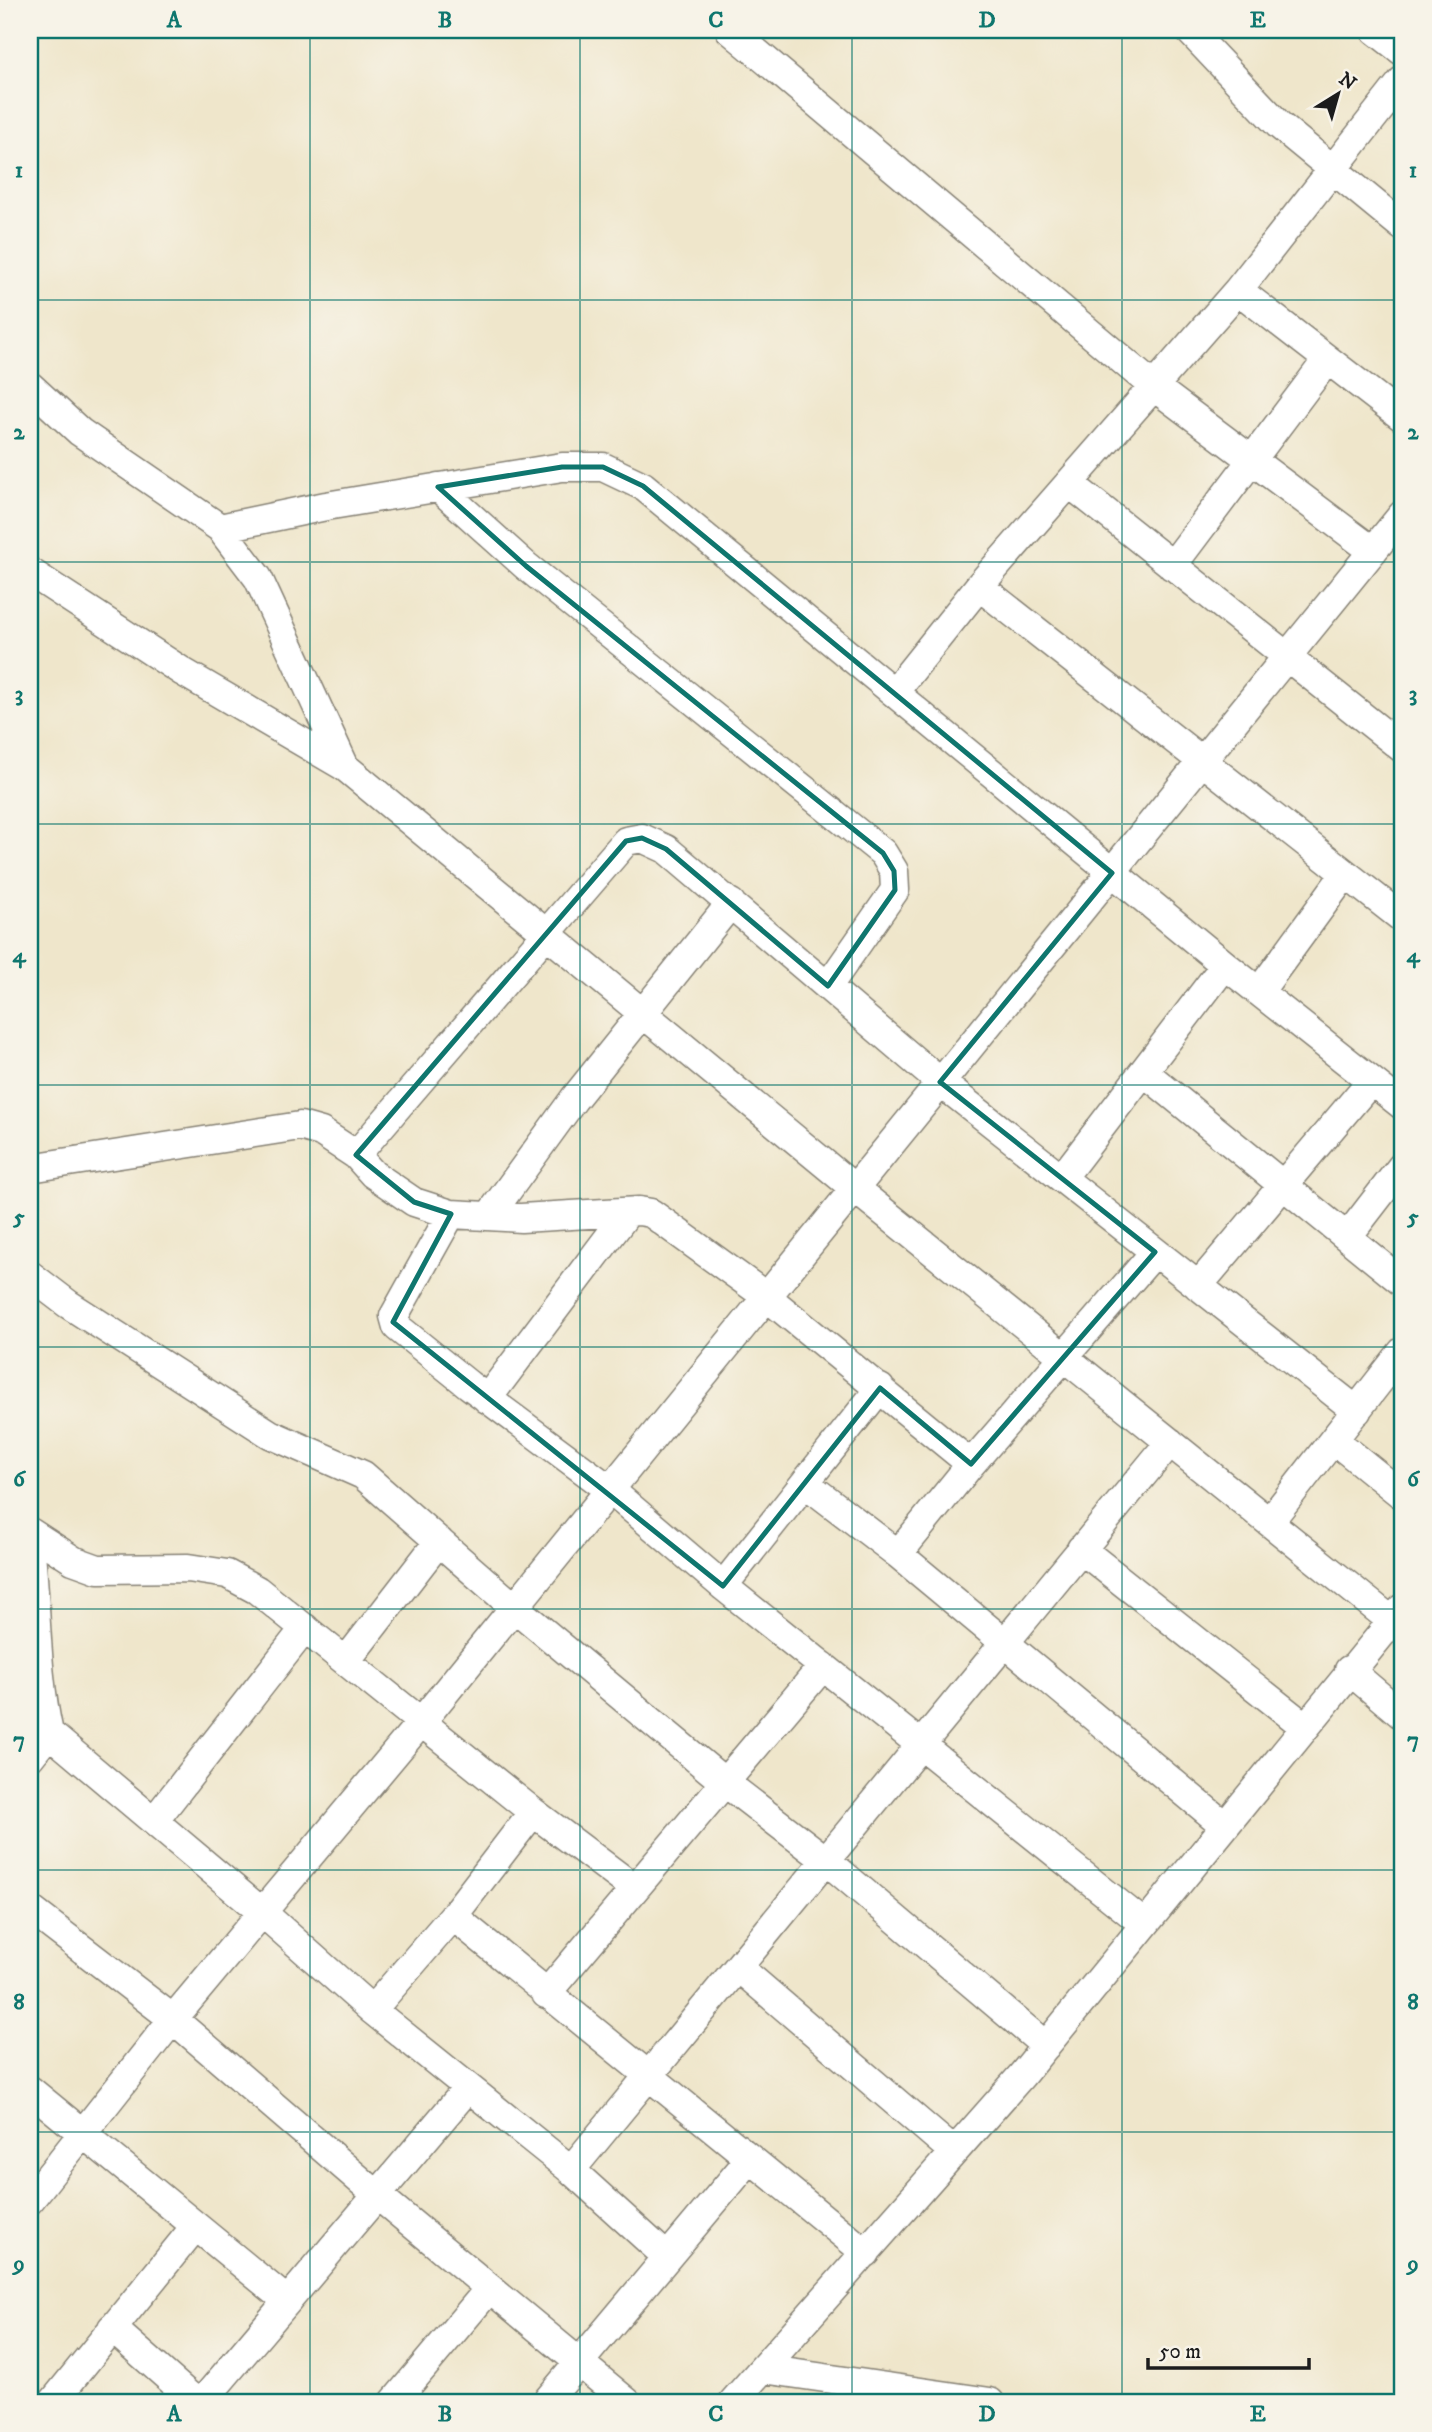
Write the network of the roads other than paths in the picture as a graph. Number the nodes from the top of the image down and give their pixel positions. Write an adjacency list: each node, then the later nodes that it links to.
1 (730, 30): 11 (street)
2 (1189, 30): 6 (street)
3 (1375, 30): 4 (street)
4 (1402, 51)
5 (1402, 81): 6 (street)
6 (1333, 172): 7 (street); 8 (street)
7 (1402, 226)
8 (1238, 290): 9 (street); 11 (street)
9 (1327, 360): 12 (street); 13 (street)
10 (30, 386): 17 (street)
11 (1153, 386): 13 (street); 14 (street)
12 (1402, 417)
13 (1252, 461): 18 (street); 19 (street)
14 (1069, 483): 19 (street); 21 (street)
15 (438, 488): 17 (street); 23 (street); 33 (street)
16 (1402, 515): 18 (street)
17 (220, 528): 26 (street)
18 (1373, 551): 22 (street)
19 (1172, 566): 22 (street)
20 (30, 572): 26 (street)
21 (979, 586): 23 (street); 25 (street)
22 (1286, 657): 24 (street); 25 (street)
23 (895, 691): 27 (street)
24 (1402, 748)
25 (1201, 762): 27 (street); 28 (street)
26 (345, 767): 31 (street)
27 (1112, 873): 32 (street); 38 (street)
28 (1345, 874): 30 (street); 34 (street)
29 (731, 904): 31 (street); 33 (street); 35 (street)
30 (1402, 919)
31 (545, 933): 35 (street); 40 (street)
32 (1225, 965): 34 (street); 36 (street)
33 (828, 986): 38 (street)
34 (1259, 992): 37 (street)
35 (643, 1014): 45 (street); 48 (street)
36 (1144, 1072): 43 (street); 44 (street)
37 (1371, 1081): 39 (street); 44 (street)
38 (940, 1082): 43 (street); 45 (street)
39 (1402, 1105)
40 (356, 1155): 42 (street); 47 (street)
41 (1402, 1166): 49 (street)
42 (30, 1168)
43 (1062, 1178): 50 (street)
44 (1285, 1186): 49 (street); 53 (street)
45 (854, 1188): 54 (street); 56 (street)
46 (628, 1212): 48 (street); 54 (street); 58 (street)
47 (451, 1214): 48 (street); 58 (street)
48 (489, 1216)
49 (1348, 1236): 52 (street)
50 (1155, 1252): 53 (street); 56 (street)
51 (30, 1275): 68 (street)
52 (1402, 1282)
53 (1198, 1286): 59 (street)
54 (767, 1297): 57 (street); 64 (street)
55 (1402, 1352): 59 (street)
56 (1066, 1358): 61 (street); 62 (street)
57 (880, 1388): 62 (street); 63 (street)
58 (487, 1399): 64 (street)
59 (1357, 1411): 60 (street)
60 (1334, 1440): 65 (street); 66 (street)
61 (1170, 1442): 66 (street); 70 (street)
62 (971, 1464): 71 (street)
63 (805, 1483): 71 (street); 72 (street)
64 (608, 1489): 72 (street); 73 (street)
65 (1402, 1495)
66 (1269, 1522): 74 (street)
67 (30, 1532): 75 (street)
68 (439, 1541): 73 (street); 77 (street)
69 (30, 1542): 83 (street)
70 (1082, 1549): 76 (street); 82 (street)
71 (898, 1554): 76 (street)
72 (723, 1586): 78 (street)
73 (514, 1607): 81 (street); 86 (street)
74 (1397, 1615): 79 (street)
75 (305, 1628): 77 (street); 88 (street)
76 (1004, 1646): 84 (street); 89 (street)
77 (346, 1661): 81 (street)
78 (822, 1666): 84 (street); 86 (street)
79 (1349, 1670): 80 (street); 82 (street)
80 (1402, 1715)
81 (422, 1721): 87 (street); 93 (street)
82 (1304, 1726): 89 (street)
83 (49, 1733): 85 (street); 88 (street)
84 (922, 1746): 90 (street); 95 (street)
85 (30, 1757)
86 (723, 1781): 90 (street); 91 (street)
87 (533, 1812): 91 (street); 94 (street)
88 (154, 1821): 93 (street)
89 (1224, 1825): 95 (street)
90 (827, 1860): 96 (street); 100 (street)
91 (634, 1888): 97 (street)
92 (30, 1909): 99 (street)
93 (263, 1913): 98 (street); 99 (street)
94 (453, 1916): 97 (street); 98 (street)
95 (1144, 1924): 100 (street)
96 (738, 1967): 101 (street); 105 (street)
97 (546, 1994): 101 (street)
98 (372, 2010): 102 (street)
99 (173, 2020): 104 (street); 108 (street)
100 (1046, 2046): 105 (street)
101 (648, 2077): 106 (street); 107 (street)
102 (468, 2088): 107 (street); 108 (street)
103 (30, 2090): 104 (street)
104 (82, 2133): 109 (street); 110 (street)
105 (954, 2152): 111 (street)
106 (749, 2160): 111 (street); 112 (street)
107 (571, 2169): 112 (street)
108 (376, 2194): 113 (street); 114 (street)
109 (30, 2200)
110 (194, 2228): 114 (street); 115 (street)
111 (866, 2253): 117 (street)
112 (667, 2258): 116 (street)
113 (489, 2289): 116 (street); 118 (street)
114 (286, 2300): 121 (street)
115 (112, 2328): 119 (street); 120 (street)
116 (577, 2362): 122 (street); 123 (street)
117 (763, 2369): 124 (street); 125 (street)
118 (403, 2399)
119 (53, 2402)
120 (196, 2402)
121 (202, 2402)
122 (546, 2402)
123 (627, 2402)
124 (733, 2402)
125 (990, 2402)

